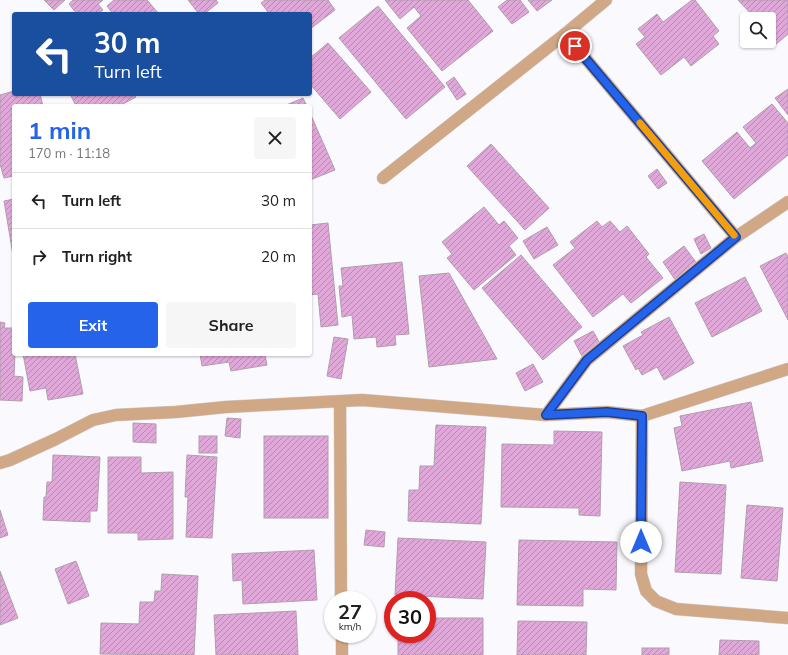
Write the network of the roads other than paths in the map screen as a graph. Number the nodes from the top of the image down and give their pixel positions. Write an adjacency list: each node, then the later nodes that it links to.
1 (606, 0): 2 (street)
2 (565, 34): 3 (street); 5 (street)
3 (383, 178)
4 (788, 202): 5 (street)
5 (736, 237): 8 (street)
6 (788, 369): 9 (street)
7 (340, 402): 8 (street); 10 (street); 11 (street)
8 (546, 415): 9 (street)
9 (642, 416): 12 (street)
10 (0, 463)
11 (342, 591)
12 (788, 618)
13 (342, 643): 14 (street)
14 (342, 655)

